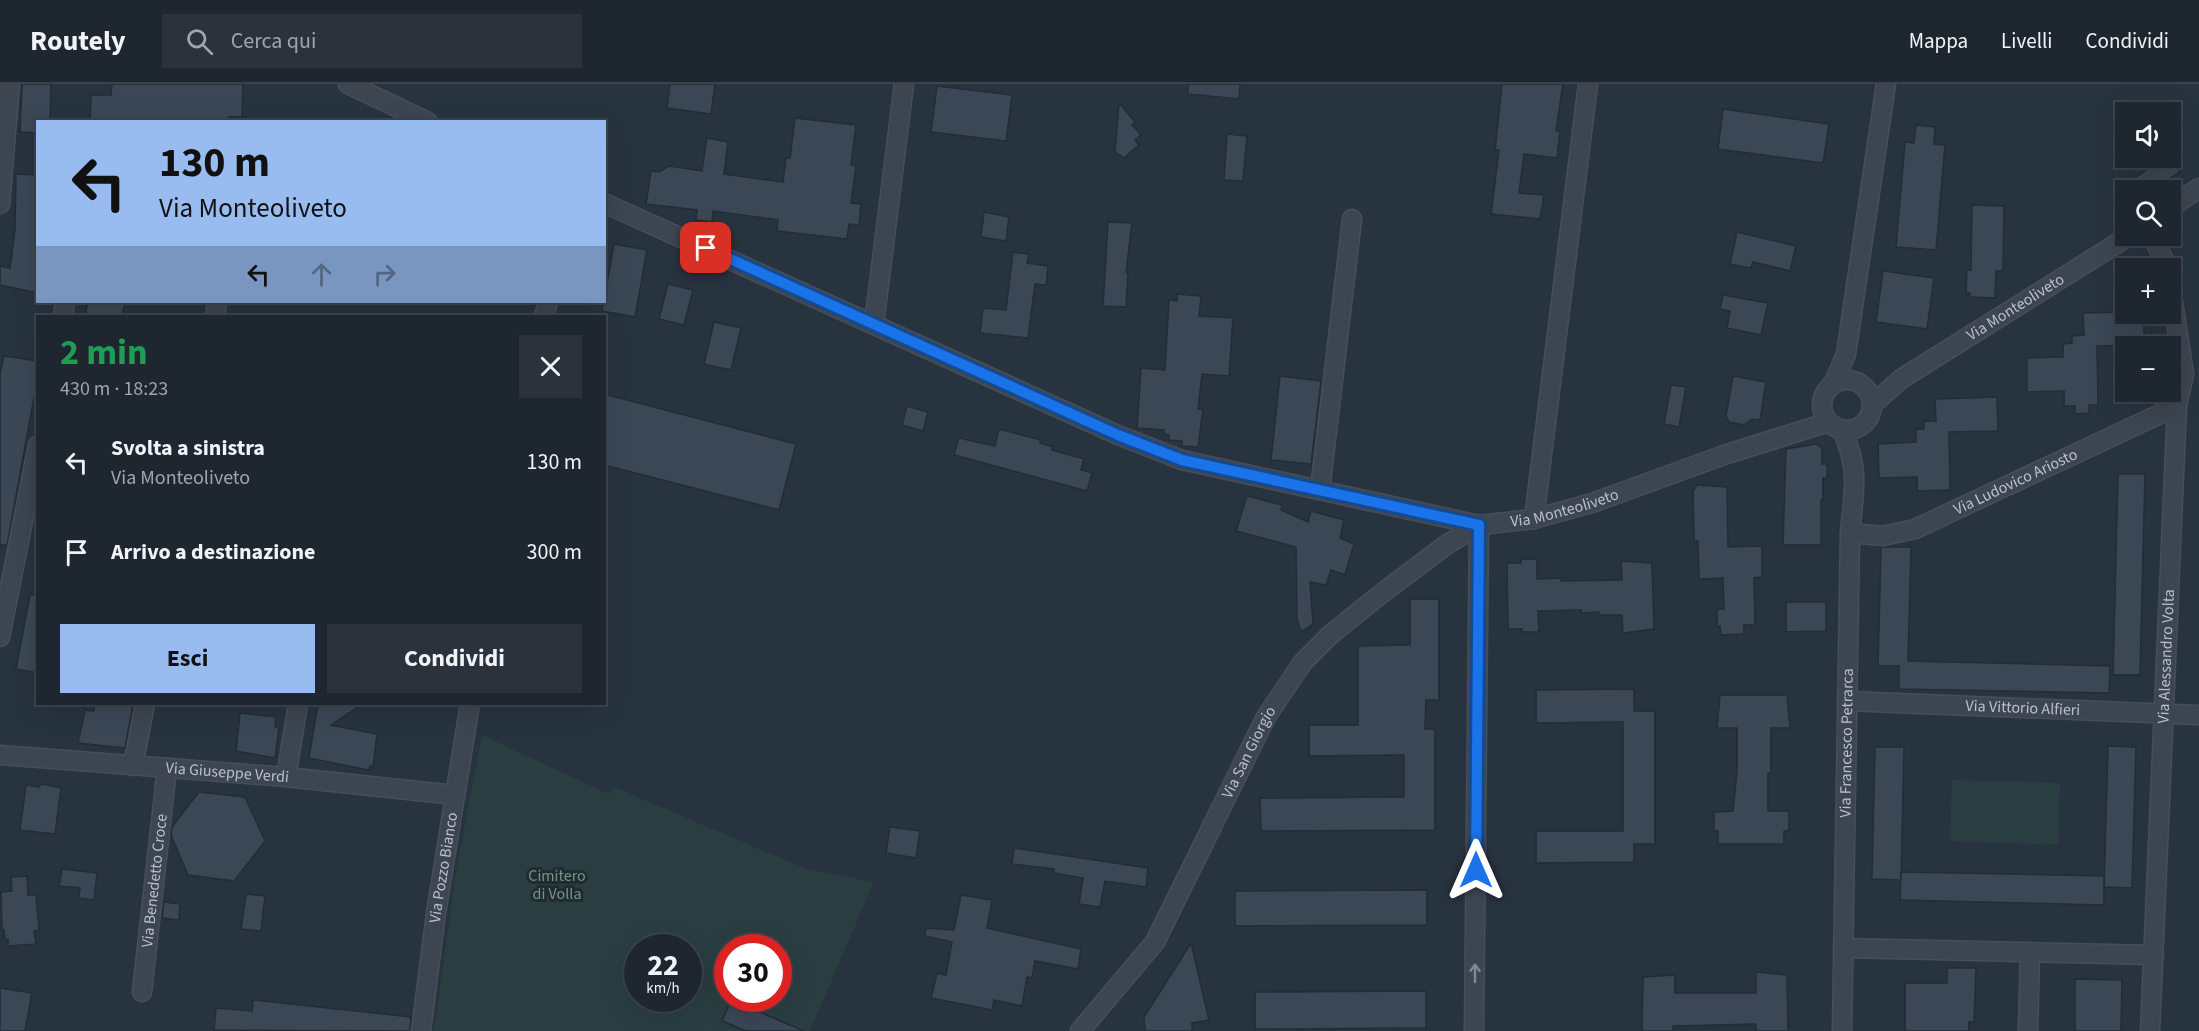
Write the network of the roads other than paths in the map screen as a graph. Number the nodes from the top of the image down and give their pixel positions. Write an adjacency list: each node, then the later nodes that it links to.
1 (10, 84): 9 (street)
2 (348, 84): 6 (street)
3 (904, 84): 13 (street)
4 (1588, 84): 23 (street)
5 (1886, 84): 15 (street)
6 (424, 120)
7 (2199, 188): 8 (street)
8 (2181, 200)
9 (0, 204)
10 (606, 204): 13 (street, Via Monteoliveto)
11 (1352, 219): 22 (street)
12 (2115, 244): 17 (street, Via Monteoliveto)
13 (874, 324): 22 (street, Via Monteoliveto)
14 (2176, 324): 18 (street, Via Alessandro Volta)
15 (1846, 354): 16 (street); 17 (street)
16 (1830, 388): 17 (street); 19 (street); 20 (street, Via Monteoliveto)
17 (1865, 392): 19 (street)
18 (2177, 406): 25 (street, Via Ludovico Ariosto); 31 (street, Via Alessandro Volta)
19 (1843, 426): 20 (street, Via Monteoliveto); 25 (street, Via Francesco Petrarca)
20 (1786, 434): 23 (street, Via Monteoliveto)
21 (36, 455): 26 (street)
22 (1320, 490): 24 (street, Via Monteoliveto)
23 (1534, 519): 24 (street, Via Monteoliveto)
24 (1479, 525): 43 (street, Via San Giorgio); 44 (street, one-way to 24)
25 (1850, 533): 27 (street, Via Francesco Petrarca)
26 (0, 637)
27 (1847, 701): 31 (street, Via Vittorio Alfieri); 38 (street, Via Francesco Petrarca)
28 (145, 705): 34 (street)
29 (298, 705): 36 (street)
30 (471, 705): 37 (street, Via Pozzo Bianco)
31 (2164, 714): 32 (street, Via Vittorio Alfieri); 40 (street, Via Alessandro Volta)
32 (2199, 716)
33 (0, 755): 34 (street, Via Giuseppe Verdi)
34 (133, 766): 35 (street, Via Giuseppe Verdi)
35 (167, 768): 36 (street, Via Giuseppe Verdi); 41 (street, Via Benedetto Croce)
36 (285, 777): 37 (street, Via Giuseppe Verdi)
37 (455, 795): 42 (street, Via Pozzo Bianco)
38 (1843, 948): 39 (street); 45 (street, Via Francesco Petrarca)
39 (2030, 952): 40 (street); 46 (street)
40 (2154, 955): 47 (street, Via Alessandro Volta)
41 (142, 992)
42 (422, 1031)
43 (1080, 1031)
44 (1474, 1031)
45 (1842, 1031)
46 (2028, 1031)
47 (2150, 1031)

